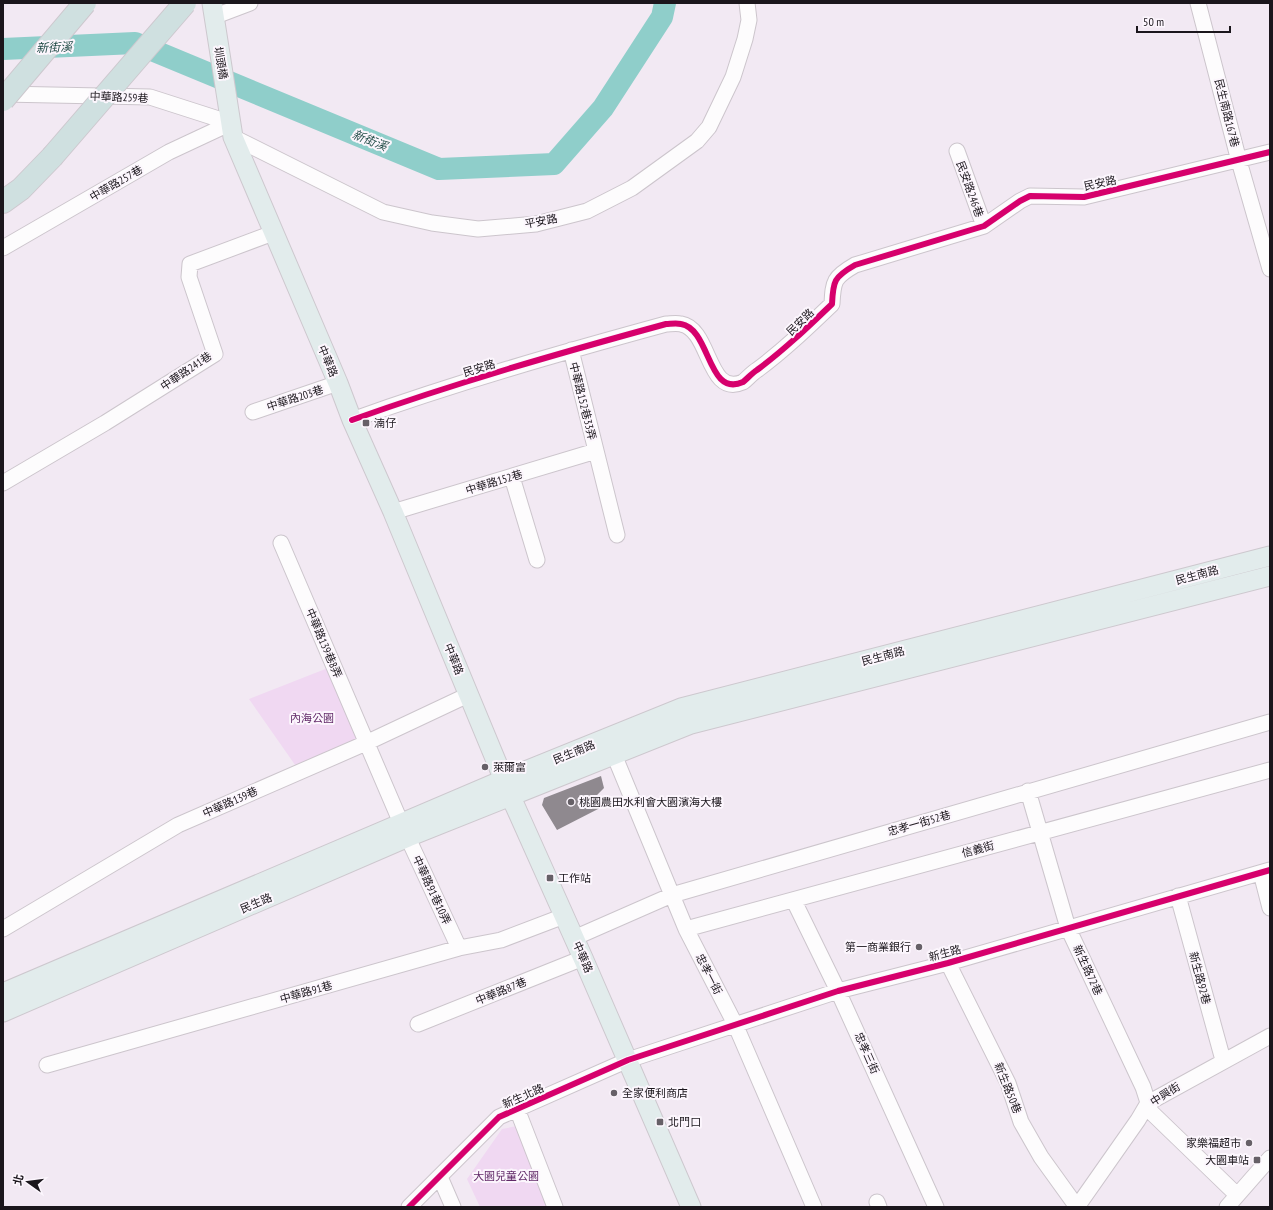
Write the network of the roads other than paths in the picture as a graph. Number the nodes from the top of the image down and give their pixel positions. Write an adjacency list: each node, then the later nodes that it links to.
1 (86, 3): 8 (highway, bridge)
2 (185, 3): 13 (highway, bridge)
3 (250, 3): 6 (street)
4 (747, 3): 9 (street, 平安路)
5 (1198, 3): 12 (street, 民生南路167巷)
6 (212, 10): 9 (main road, 圳頭橋)
7 (3, 94): 9 (street, 中華路259巷)
8 (3, 100)
9 (231, 123): 15 (main road, 中華路); 16 (street, 中華路257巷)
10 (956, 151): 14 (street, 民安路246巷)
11 (1270, 152): 12 (street, 民安路)
12 (1239, 161): 14 (street, 民安路); 17 (street, 民生南路167巷)
13 (3, 202)
14 (984, 226): 18 (street, 民安路)
15 (273, 233): 19 (main road, 中華路); 24 (street, 中華路241巷)
16 (3, 248)
17 (1270, 269)
18 (571, 350): 21 (street, 民安路); 22 (street, 中華路152巷33弄)
19 (338, 383): 20 (street, 中華路203巷); 21 (main road, 中華路)
20 (253, 412)
21 (352, 420): 25 (main road, 中華路)
22 (596, 451): 23 (street, 中華路152巷); 26 (street, 中華路152巷33弄)
23 (512, 477): 25 (street, 中華路152巷); 29 (street)
24 (3, 483)
25 (393, 512): 31 (main road, 中華路)
26 (618, 535)
27 (281, 544): 33 (street, 中華路139巷8弄)
28 (1270, 556): 34 (main road, 民生南路)
29 (537, 560)
30 (1270, 576): 34 (main road, 民生南路)
31 (468, 695): 33 (street, 中華路139巷); 36 (main road, 中華路)
32 (1270, 722): 37 (street, 忠孝一街52巷)
33 (366, 743): 39 (street, 中華路139巷8弄); 48 (street, 中華路139巷)
34 (611, 747): 36 (main road, 民生南路); 38 (main road, 民生南路); 42 (street, 忠孝一街)
35 (1270, 770): 40 (street, 信義街)
36 (503, 780): 38 (main road, 中華路); 39 (main road, 民生路)
37 (1028, 791): 40 (street, 新生路72巷); 42 (street, 忠孝一街52巷)
38 (511, 797): 39 (main road, 民生路); 46 (main road, 中華路)
39 (405, 830): 51 (street, 中華路91巷10弄); 55 (main road, 民生路); 56 (main road, 民生路)
40 (1039, 834): 44 (street, 信義街); 47 (street, 新生路72巷)
41 (1266, 872): 43 (street, 新生路); 45 (street)
42 (672, 895): 49 (street, 忠孝一街); 50 (street, 忠孝一街52巷)
43 (1178, 896): 47 (street, 新生路); 61 (street, 新生路92巷)
44 (794, 901): 49 (street, 信義街); 54 (street, 忠孝三街)
45 (1270, 908)
46 (564, 916): 50 (main road, 中華路); 51 (street, 中華路91巷)
47 (1068, 928): 53 (street, 新生路); 63 (street, 新生路72巷)
48 (3, 929)
49 (686, 929): 58 (street, 忠孝一街)
50 (574, 938): 52 (main road, 中華路)
51 (459, 948): 62 (street, 中華路91巷)
52 (583, 958): 57 (street, 中華路87巷); 60 (main road, 中華路)
53 (948, 962): 54 (street, 新生路); 74 (street, 新生路50巷)
54 (838, 991): 58 (street, 新生路); 73 (street, 忠孝三街)
55 (3, 993)
56 (3, 1012)
57 (418, 1024)
58 (735, 1024): 60 (street, 新生路); 72 (street, 忠孝一街)
59 (1270, 1036): 61 (street, 中興街)
60 (628, 1060): 64 (street, 新生北路); 71 (main road, 中華路)
61 (1223, 1060): 63 (street, 中興街)
62 (47, 1065)
63 (1148, 1103): 67 (street, 新生路72巷); 74 (street, 中興街)
64 (517, 1109): 66 (street, 新生北路); 70 (street)
65 (1270, 1158): 67 (street)
66 (440, 1177): 68 (street, 新生北路); 69 (street)
67 (1237, 1195): 75 (street)
68 (409, 1207)
69 (453, 1207)
70 (555, 1207)
71 (690, 1207)
72 (814, 1207)
73 (936, 1207)
74 (1077, 1207)
75 (1227, 1207)

